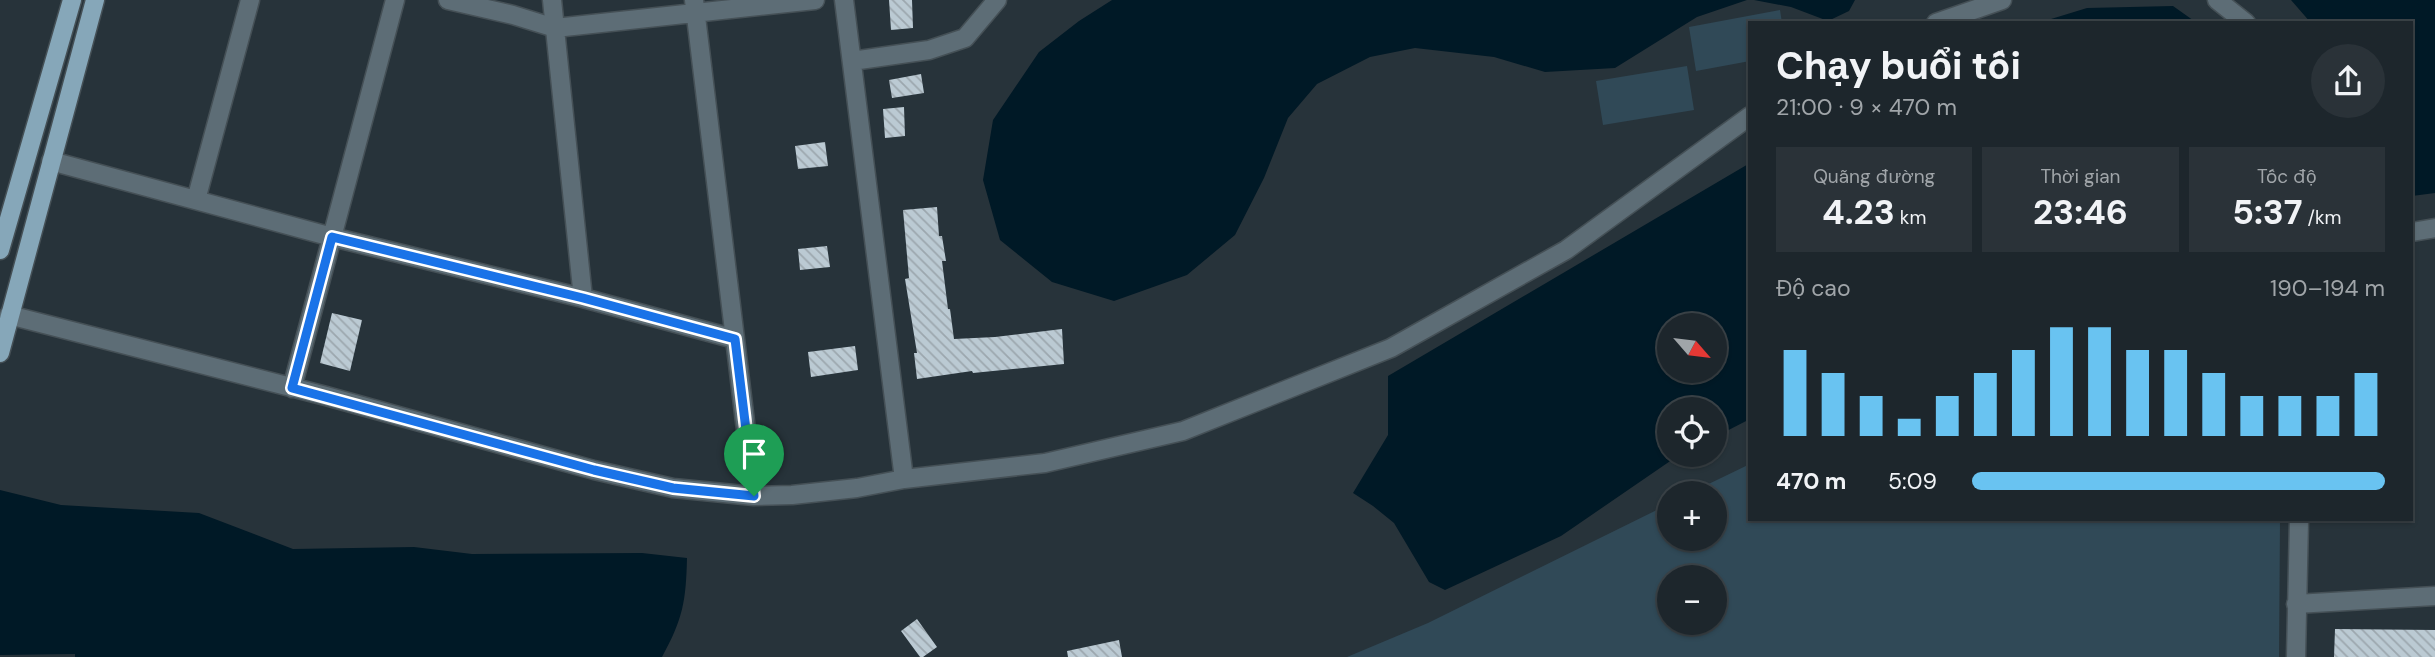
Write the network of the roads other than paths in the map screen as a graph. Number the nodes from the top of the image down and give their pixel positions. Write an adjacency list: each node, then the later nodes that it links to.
1 (72, 0): 23 (main road)
2 (95, 0): 18 (main road)
3 (250, 0): 19 (street)
4 (395, 0): 22 (street)
5 (448, 0): 15 (street)
6 (552, 0): 15 (street)
7 (815, 0): 12 (street)
8 (844, 0): 16 (street)
9 (997, 0): 16 (street)
10 (2002, 0): 13 (street)
11 (2217, 0): 14 (street)
12 (695, 7): 15 (street); 26 (street)
13 (1942, 21)
14 (2243, 21)
15 (555, 28): 24 (street)
16 (852, 61): 29 (street)
17 (1748, 117): 29 (street)
18 (51, 161): 19 (street); 25 (main road)
19 (196, 200): 22 (street)
20 (2435, 228): 21 (street)
21 (2413, 232)
22 (332, 237): 24 (street); 28 (street)
23 (0, 250)
24 (583, 298): 26 (street)
25 (9, 315): 27 (main road); 28 (street)
26 (735, 339): 30 (street)
27 (0, 353)
28 (292, 388): 30 (street)
29 (904, 479): 30 (street)
30 (754, 496)
31 (2299, 521): 33 (street)
32 (2435, 596): 33 (street)
33 (2296, 604): 34 (street)
34 (2296, 657)

